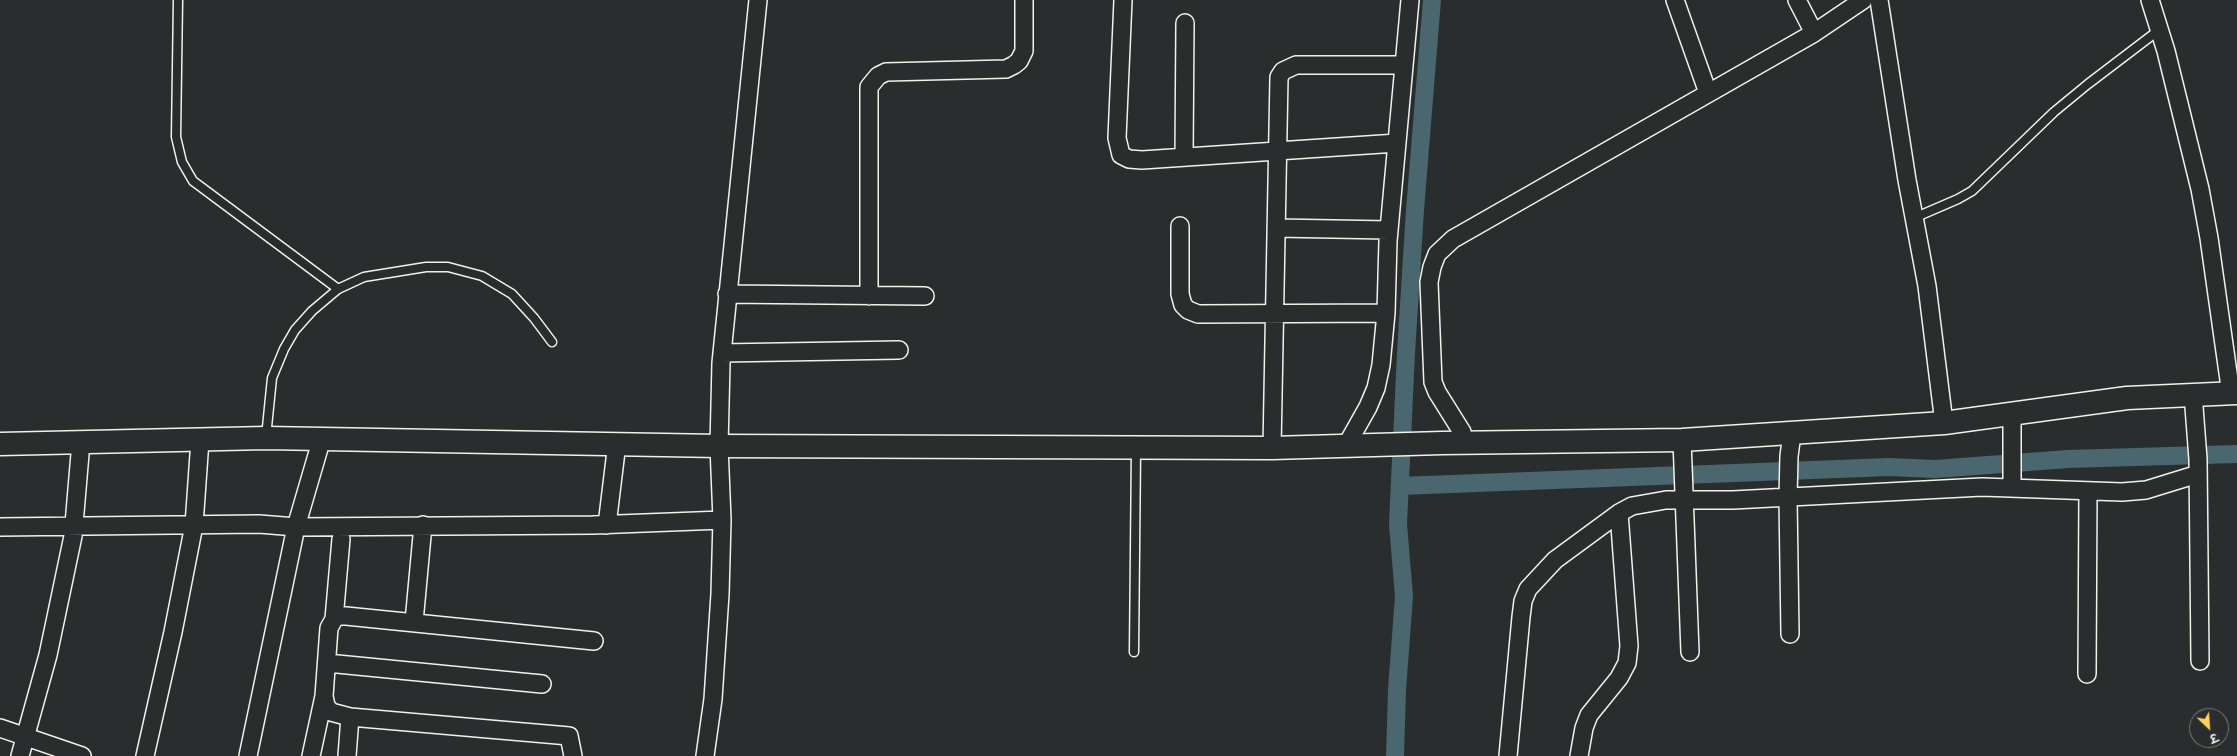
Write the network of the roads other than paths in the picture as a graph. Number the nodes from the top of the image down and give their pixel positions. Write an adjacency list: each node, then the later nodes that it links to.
1 (178, 0): 23 (lane)
2 (758, 0): 24 (street)
3 (1024, 0): 25 (street)
4 (1123, 0): 18 (street)
5 (1410, 0): 14 (street)
6 (1675, 0): 15 (street)
7 (1797, 0): 13 (street)
8 (1863, 0): 13 (street)
9 (1879, 0): 19 (street)
10 (2150, 0): 12 (street)
11 (1185, 23): 18 (street)
12 (2159, 30): 19 (lane); 33 (street)
13 (1814, 33): 15 (street)
14 (1404, 64): 16 (street); 17 (street)
15 (1708, 93): 41 (street)
16 (1397, 143): 17 (street); 22 (street)
17 (1276, 151): 18 (street); 21 (street)
18 (1184, 158)
19 (1914, 218): 35 (street)
20 (1180, 226): 27 (street)
21 (1276, 228): 22 (street); 27 (street)
22 (1389, 230): 28 (street)
23 (338, 289): 29 (lane); 37 (lane)
24 (727, 294): 25 (street); 31 (street)
25 (869, 296): 26 (street)
26 (925, 296)
27 (1275, 313): 28 (street); 47 (street)
28 (1386, 313): 46 (street)
29 (552, 342)
30 (900, 350): 31 (street)
31 (722, 353): 44 (street)
32 (2193, 394): 33 (street); 34 (street); 49 (street)
33 (2234, 394)
34 (2012, 413): 35 (street); 50 (street)
35 (1944, 423): 36 (street)
36 (1792, 434): 48 (street); 52 (street)
37 (266, 438): 38 (street); 39 (street)
38 (322, 438): 42 (street); 61 (street)
39 (200, 440): 40 (street); 57 (street)
40 (81, 442): 43 (street); 56 (street)
41 (1464, 442): 46 (street); 48 (street)
42 (617, 443): 44 (street); 58 (street)
43 (0, 444)
44 (719, 446): 45 (street); 55 (street)
45 (1136, 446): 47 (street); 67 (lane)
46 (1352, 446): 47 (street)
47 (1272, 448)
48 (1682, 450): 53 (street)
49 (2198, 466): 51 (street); 69 (street)
50 (2012, 488): 51 (street); 52 (street)
51 (2088, 491): 71 (street)
52 (1788, 498): 53 (street); 65 (street)
53 (1684, 500): 54 (street); 68 (street)
54 (1619, 514): 85 (street); 86 (street)
55 (722, 520): 58 (street); 84 (street)
56 (74, 525): 57 (street); 60 (street); 76 (street)
57 (194, 525): 61 (street); 79 (street)
58 (607, 525): 59 (street)
59 (423, 526): 61 (street); 64 (street)
60 (0, 527)
61 (296, 527): 80 (street)
62 (342, 540): 63 (street)
63 (334, 619): 64 (street); 70 (street)
64 (414, 622): 66 (street)
65 (1790, 634)
66 (594, 641)
67 (1134, 652)
68 (1690, 652)
69 (2200, 661)
70 (327, 663): 72 (street); 73 (street)
71 (2087, 674)
72 (542, 684)
73 (324, 696): 74 (street); 81 (street)
74 (350, 718): 82 (street); 83 (street)
75 (0, 728): 76 (street)
76 (25, 738): 77 (street); 78 (street)
77 (20, 756)
78 (82, 756)
79 (145, 756)
80 (248, 756)
81 (311, 756)
82 (348, 756)
83 (573, 756)
84 (705, 756)
85 (1508, 756)
86 (1579, 756)

